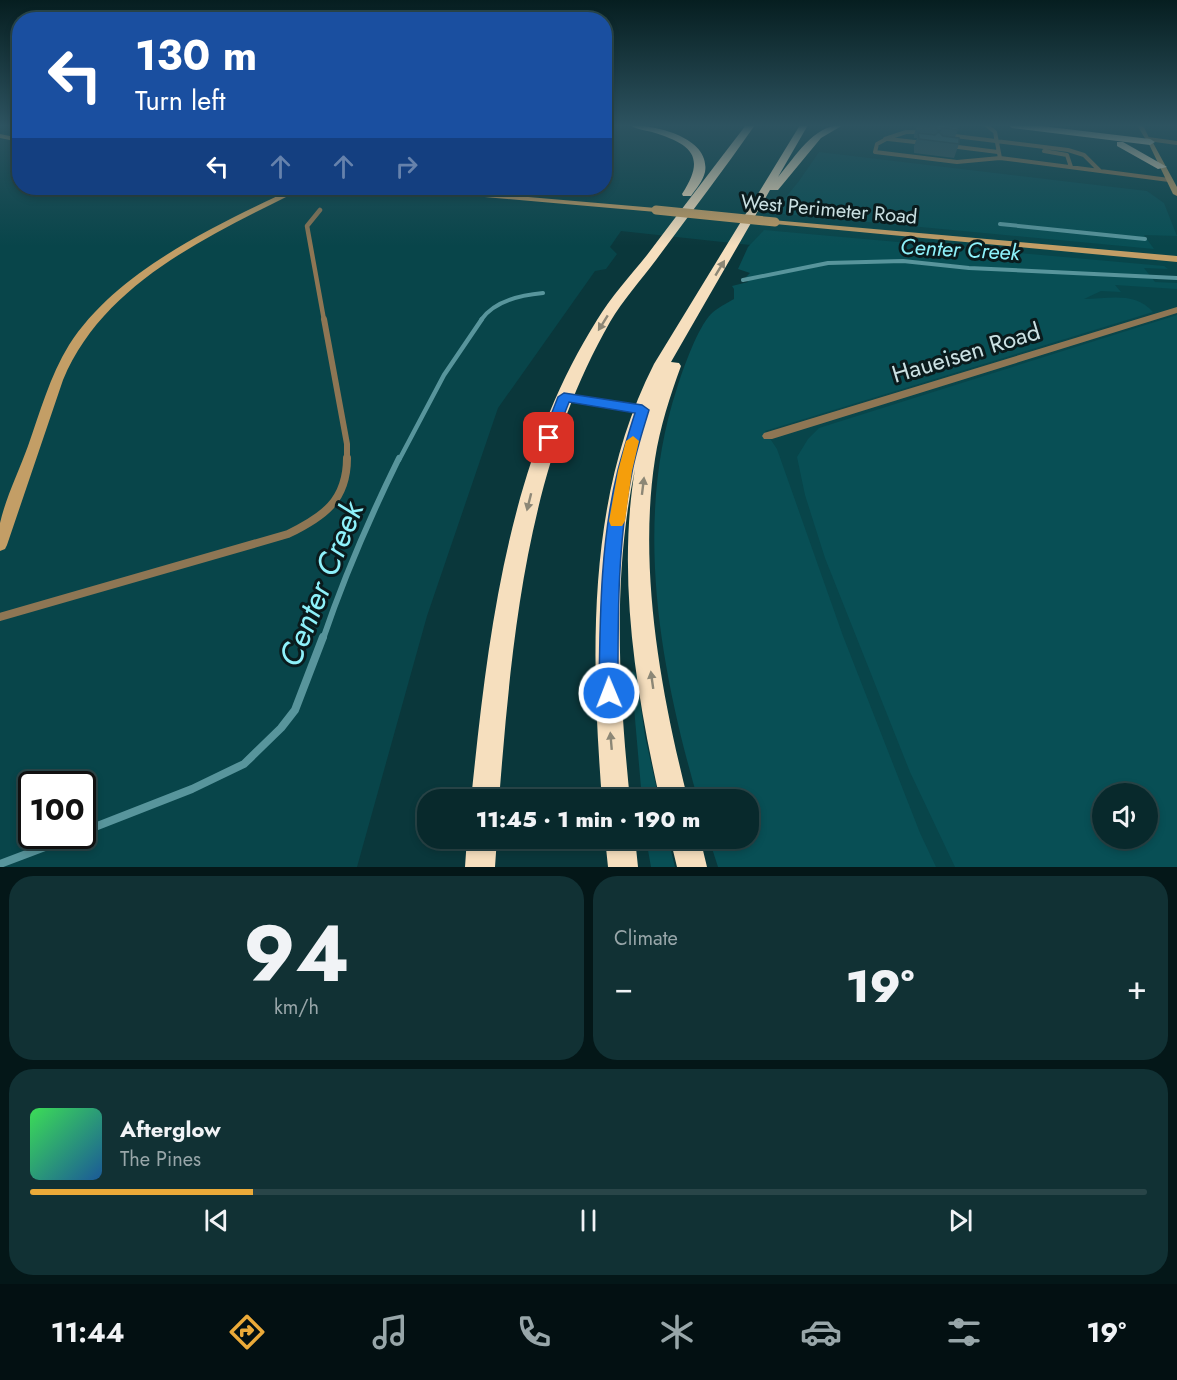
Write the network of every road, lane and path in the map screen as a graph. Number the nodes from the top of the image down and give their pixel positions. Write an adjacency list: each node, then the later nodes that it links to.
1 (700, 165): 22 (highway)
2 (720, 165): 22 (highway)
3 (780, 165): 16 (highway)
4 (795, 165): 16 (highway)
5 (1059, 165): 8 (lane)
6 (1093, 165): 10 (lane)
7 (1159, 165): 9 (highway)
8 (1071, 167): 10 (lane)
9 (1162, 167): 11 (street)
10 (1100, 171): 11 (lane)
11 (1169, 180): 12 (street)
12 (1177, 194)
13 (286, 195): 18 (street)
14 (291, 195): 18 (street)
15 (486, 195): 20 (street, West Perimeter Road, bridge)
16 (756, 206): 23 (highway, one-way to 16)
17 (320, 210): 29 (lane)
18 (218, 231): 28 (street)
19 (1177, 253): 20 (street)
20 (1141, 255): 21 (street, West Perimeter Road)
21 (1177, 259)
22 (637, 274): 25 (highway, one-way to 25)
23 (696, 308): 26 (highway); 34 (highway, one-way to 23)
24 (1177, 310): 27 (street, Haueisen Road)
25 (564, 397): 26 (lane); 30 (highway, one-way to 30)
26 (642, 410): 33 (highway, one-way to 26)
27 (768, 435)
28 (0, 545)
29 (0, 617)
30 (495, 691): 31 (highway); 32 (highway)
31 (486, 789)
32 (491, 789)
33 (615, 789)
34 (672, 789)
35 (481, 849): 39 (highway)
36 (490, 849): 40 (highway)
37 (621, 849): 41 (highway)
38 (688, 849): 42 (highway)
39 (480, 867)
40 (490, 867)
41 (623, 867)
42 (692, 867)

